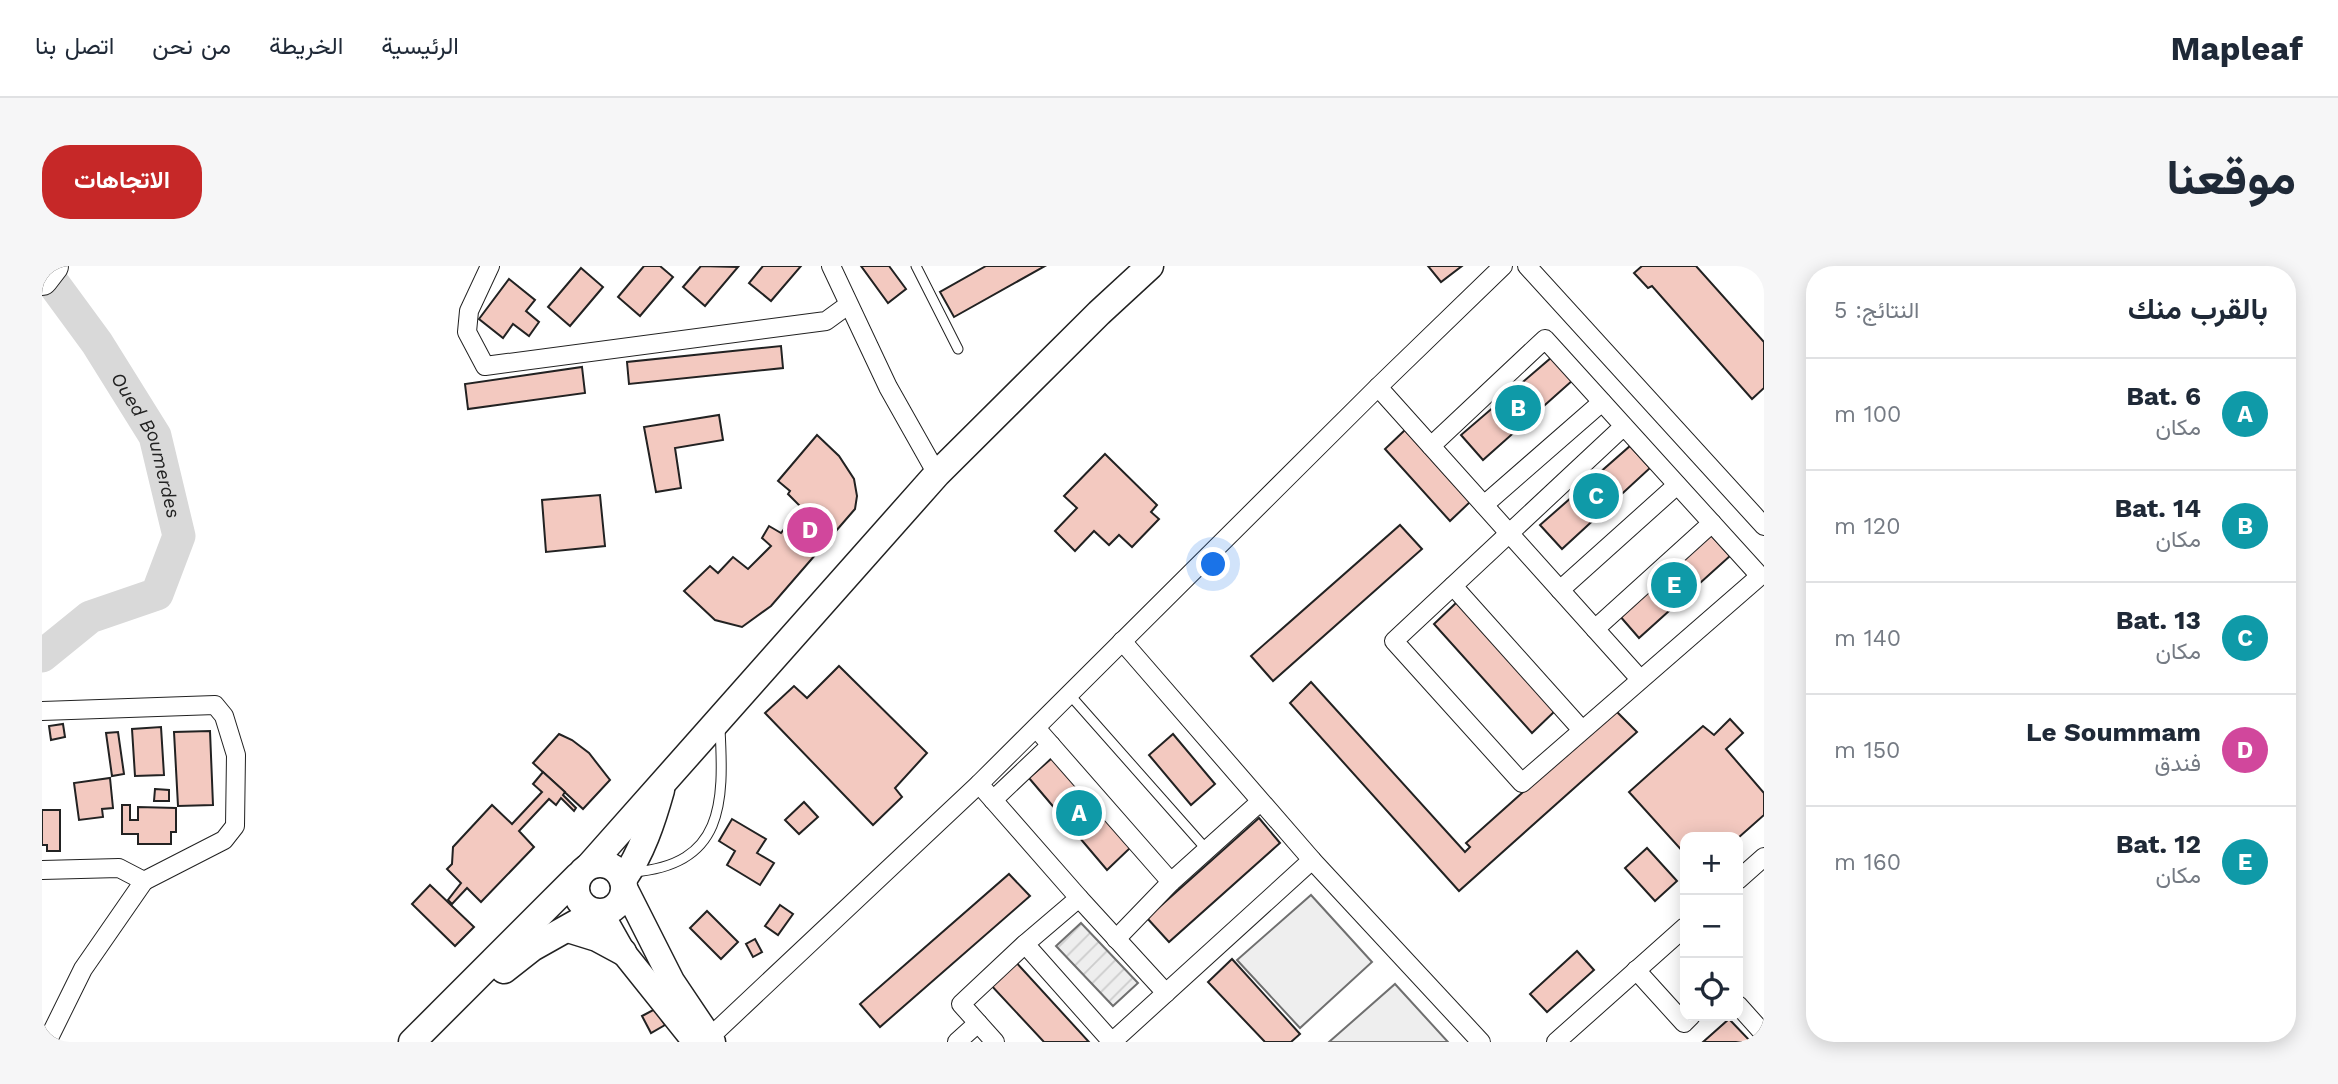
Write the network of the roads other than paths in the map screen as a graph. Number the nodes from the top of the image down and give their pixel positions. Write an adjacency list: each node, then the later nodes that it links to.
1 (52, 266): 8 (highway)
2 (490, 266): 9 (street)
3 (831, 266): 9 (street)
4 (916, 266): 10 (lane)
5 (1150, 266): 15 (main road)
6 (1503, 266): 11 (street)
7 (1527, 266): 19 (street)
8 (42, 279)
9 (849, 305): 15 (street)
10 (958, 348)
11 (1378, 387): 14 (street); 24 (street)
12 (1602, 402): 13 (street); 14 (street); 17 (street)
13 (1624, 426): 16 (street); 20 (street)
14 (1431, 446): 17 (street)
15 (937, 474): 28 (main road)
16 (1676, 485): 18 (street); 22 (street)
17 (1484, 505): 20 (street)
18 (1712, 523): 23 (street); 25 (street)
19 (1764, 526)
20 (1510, 534): 21 (street); 22 (street)
21 (1453, 586): 30 (street); 30 (street)
22 (1560, 590): 23 (street)
23 (1595, 629): 25 (street)
24 (1122, 641): 26 (street); 35 (street)
25 (1640, 679): 30 (street)
26 (1069, 694): 29 (street); 36 (lane)
27 (42, 711): 43 (street)
28 (720, 720): 32 (main road); 42 (lane)
29 (1036, 728): 31 (street); 33 (street)
30 (1582, 730)
31 (1051, 745): 34 (street); 44 (street)
32 (663, 782): 40 (main road); 42 (main road)
33 (979, 784): 34 (street); 59 (street)
34 (993, 800): 45 (street)
35 (1260, 802): 36 (street); 38 (street)
36 (1207, 850): 44 (street)
37 (1764, 857): 41 (street)
38 (1312, 860): 53 (street); 66 (street)
39 (42, 870): 43 (street)
40 (584, 871): 42 (main road); 46 (main road); 61 (main road)
41 (1743, 876)
42 (625, 880): 46 (main road); 59 (main road)
43 (144, 881): 56 (street)
44 (1171, 882): 49 (street)
45 (1079, 898): 49 (street); 50 (street)
46 (598, 913): 47 (main road); 51 (main road)
47 (568, 929): 51 (main road); 62 (main road)
48 (1680, 931): 52 (street)
49 (1116, 939): 53 (street)
50 (1025, 944): 57 (street); 65 (street)
51 (623, 952): 59 (main road)
52 (1636, 970): 55 (street); 67 (street)
53 (1166, 993): 65 (street)
54 (1743, 1011): 58 (street)
55 (1680, 1019)
56 (49, 1023): 60 (street)
57 (978, 1023): 63 (street); 64 (street)
58 (1764, 1034)
59 (706, 1040)
60 (47, 1042)
61 (412, 1042)
62 (435, 1042)
63 (957, 1042)
64 (995, 1042)
65 (1112, 1042)
66 (1481, 1042)
67 (1556, 1042)

